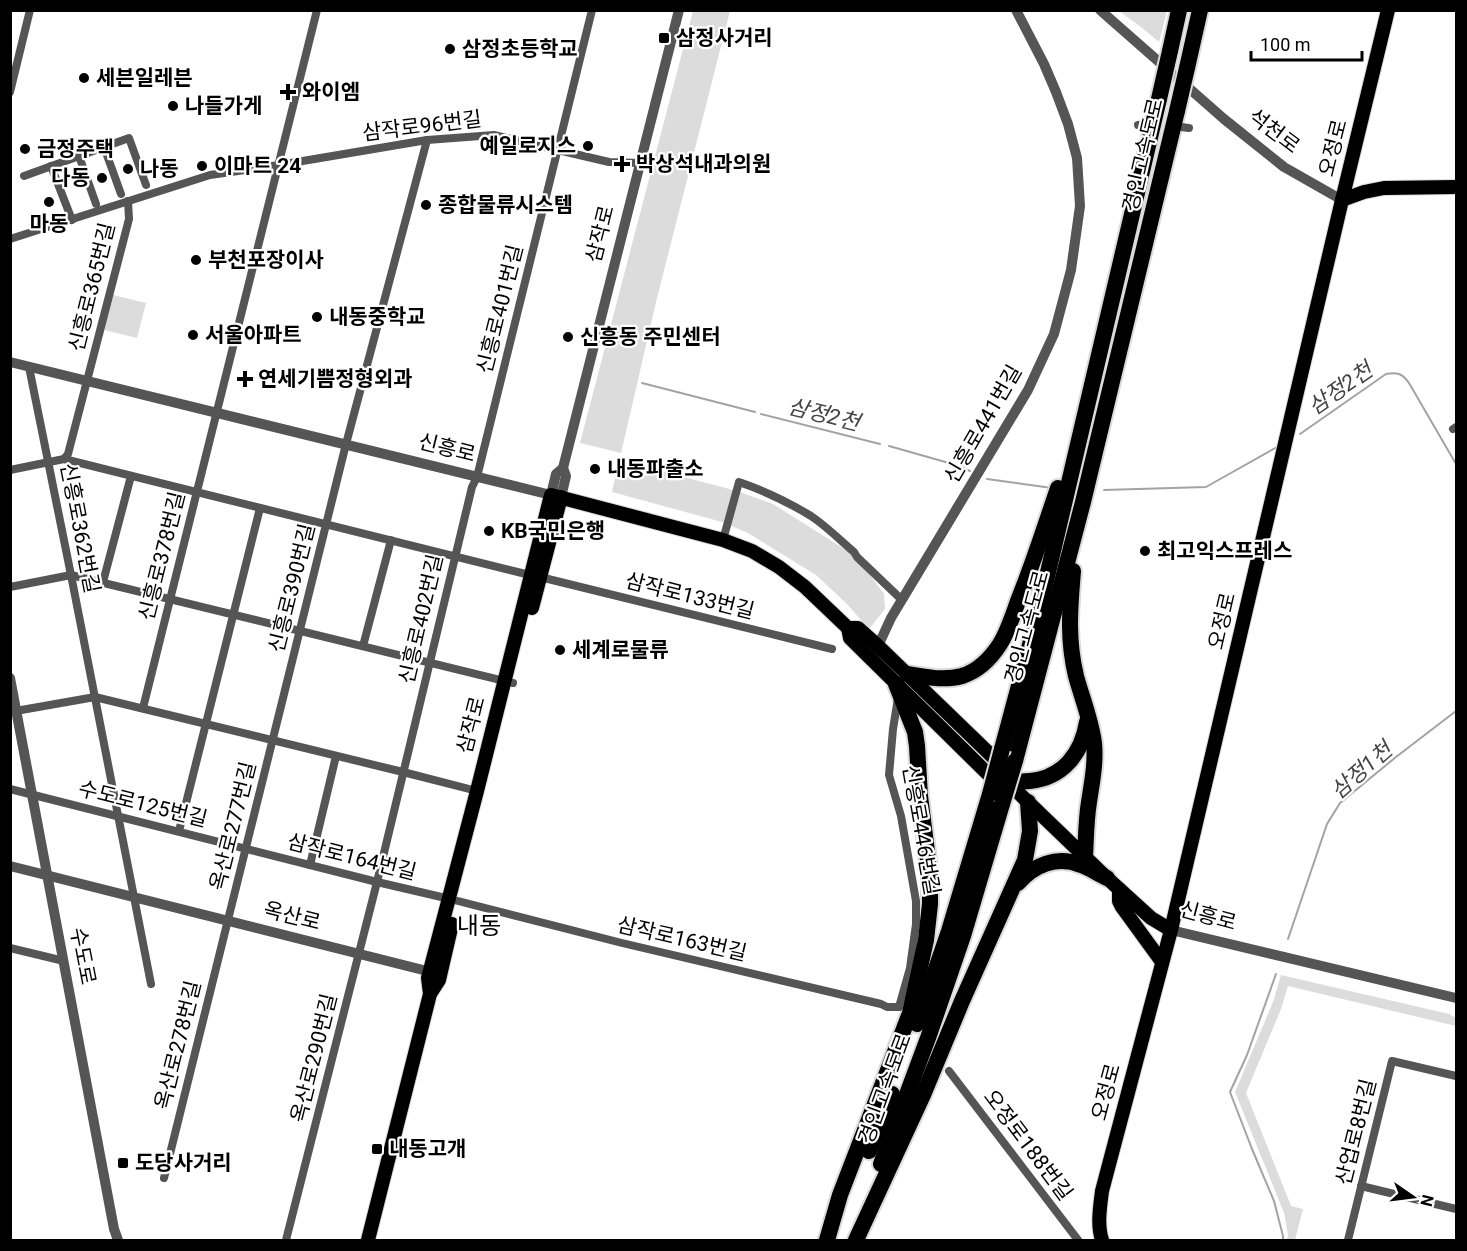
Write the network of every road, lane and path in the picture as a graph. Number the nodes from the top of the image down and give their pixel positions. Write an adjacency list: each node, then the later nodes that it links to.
1 (30, 10): 10 (street)
2 (317, 10): 16 (street, 신흥로378번길)
3 (592, 10): 13 (street, 신흥로401번길)
4 (679, 10): 15 (street, 삼작로)
5 (1017, 10): 51 (street, 신흥로441번길)
6 (1100, 10): 22 (street, 석천로)
7 (1179, 10): 30 (highway, 경인고속도로, bridge)
8 (1200, 10): 40 (highway, 경인고속도로, bridge)
9 (1388, 10): 22 (main road, 오정로)
10 (10, 92)
11 (427, 140): 13 (street, 삼작로96번길); 16 (street, 삼작로96번길); 32 (street, 신흥로390번길)
12 (104, 147): 14 (street); 19 (street); 21 (street)
13 (558, 150): 15 (street, 삼작로96번길); 37 (street, 신흥로401번길)
14 (79, 156): 17 (street); 24 (street)
15 (640, 163): 39 (street, 삼작로)
16 (279, 165): 23 (street, 삼작로96번길); 31 (street, 신흥로378번길)
17 (51, 166): 18 (street); 25 (street)
18 (24, 176)
19 (147, 185)
20 (1456, 187): 22 (main road)
21 (121, 194)
22 (1342, 200): 88 (main road, 오정로)
23 (128, 201): 25 (street, 삼작로96번길); 29 (street, 신흥로365번길)
24 (96, 204)
25 (72, 220): 26 (street, 삼작로96번길)
26 (10, 239)
27 (10, 362): 28 (street, 신흥로)
28 (29, 366): 29 (street, 신흥로); 34 (street, 신흥로362번길)
29 (86, 381): 31 (street, 신흥로); 33 (street, 신흥로365번길)
30 (1091, 387): 60 (highway); 73 (highway, 경인고속도로, bridge)
31 (216, 412): 32 (street, 신흥로); 38 (street, 신흥로378번길)
32 (346, 444): 37 (street, 신흥로); 42 (street, 신흥로390번길)
33 (64, 459): 34 (street); 36 (street, 삼작로133번길)
34 (48, 462): 35 (street); 46 (street, 신흥로362번길)
35 (10, 470)
36 (131, 476): 38 (street, 삼작로133번길); 48 (street)
37 (477, 477): 39 (street, 신흥로); 45 (street, 신흥로402번길)
38 (196, 492): 41 (street, 삼작로133번길); 50 (street, 신흥로378번길)
39 (556, 496): 44 (main road, 신흥로); 47 (main road, 삼작로)
40 (1083, 502): 64 (highway); 73 (highway, 경인고속도로, bridge)
41 (260, 508): 42 (street, 삼작로133번길); 52 (street)
42 (326, 524): 43 (street, 삼작로133번길); 53 (street, 신흥로390번길)
43 (391, 540): 45 (street, 삼작로133번길); 54 (street)
44 (723, 540): 51 (street); 56 (main road, 신흥로)
45 (455, 556): 47 (street, 삼작로133번길); 57 (street, 신흥로402번길)
46 (71, 575): 48 (street); 49 (street); 61 (street, 신흥로362번길)
47 (535, 576): 55 (street, 삼작로133번길); 59 (main road, 삼작로)
48 (103, 582): 50 (street)
49 (10, 587)
50 (170, 599): 52 (street); 62 (street, 신흥로378번길)
51 (902, 600): 56 (street, 신흥로441번길)
52 (233, 615): 53 (street); 65 (street)
53 (299, 631): 54 (street); 66 (street, 신흥로390번길)
54 (363, 646): 57 (street)
55 (832, 650)
56 (875, 652): 60 (main road, 신흥로)
57 (429, 663): 59 (street); 68 (street, 신흥로402번길)
58 (10, 678): 63 (street, 수도로)
59 (508, 682): 71 (main road, 삼작로); 86 (main road, 삼작로)
60 (900, 684): 69 (main road, 신흥로); 96 (street, 신흥로446번길); 105 (highway)
61 (95, 697): 62 (street); 63 (street); 75 (street, 신흥로362번길)
62 (143, 708): 65 (street)
63 (14, 711): 72 (street, 수도로)
64 (1088, 714): 69 (highway); 78 (highway)
65 (206, 724): 66 (street); 76 (street)
66 (272, 740): 67 (street); 77 (street, 옥산로277번길)
67 (336, 756): 68 (street); 79 (street)
68 (403, 772): 71 (street); 82 (street, 신흥로402번길)
69 (1004, 779): 74 (main road, 신흥로)
70 (10, 789): 72 (street, 수도로125번길)
71 (477, 791): 86 (main road, 삼작로)
72 (32, 794): 75 (street, 수도로125번길); 81 (street, 수도로)
73 (996, 799): 106 (highway, 경인고속도로); 107 (highway, 경인고속도로)
74 (1028, 802): 78 (main road, 신흥로); 84 (highway)
75 (118, 816): 76 (street, 수도로125번길); 85 (street, 신흥로362번길)
76 (179, 831): 77 (street, 수도로125번길)
77 (246, 848): 79 (street, 삼작로164번길); 87 (street, 옥산로277번길)
78 (1085, 857): 83 (main road, 신흥로)
79 (310, 865): 82 (street, 삼작로164번길)
80 (10, 866): 81 (street, 옥산로)
81 (48, 875): 85 (street, 옥산로); 91 (street, 수도로)
82 (376, 882): 86 (street, 삼작로164번길); 90 (street, 옥산로290번길)
83 (1113, 883): 84 (highway); 88 (main road, 신흥로); 92 (main road)
84 (1014, 888): 108 (highway)
85 (133, 897): 87 (street, 옥산로); 94 (street)
86 (454, 900): 93 (main road, 삼작로); 96 (street, 삼작로163번길)
87 (228, 921): 90 (street, 옥산로); 99 (street, 옥산로278번길)
88 (1170, 930): 92 (main road, 오정로); 95 (street, 신흥로)
89 (10, 948): 91 (street)
90 (359, 954): 93 (street, 옥산로); 103 (street, 옥산로290번길)
91 (64, 961): 102 (street, 수도로)
92 (1162, 962): 110 (main road, 오정로)
93 (435, 973): 104 (main road, 삼작로)
94 (151, 984)
95 (1456, 998)
96 (901, 1009)
97 (949, 1071): 109 (street, 오정로188번길)
98 (1456, 1076): 100 (street, 산업로8번길)
99 (164, 1178)
100 (1361, 1186): 101 (street); 111 (street, 산업로8번길)
101 (1456, 1209)
102 (118, 1240)
103 (286, 1240)
104 (368, 1240)
105 (827, 1240)
106 (832, 1240)
107 (851, 1240)
108 (856, 1240)
109 (1078, 1240)
110 (1102, 1240)
111 (1348, 1240)

